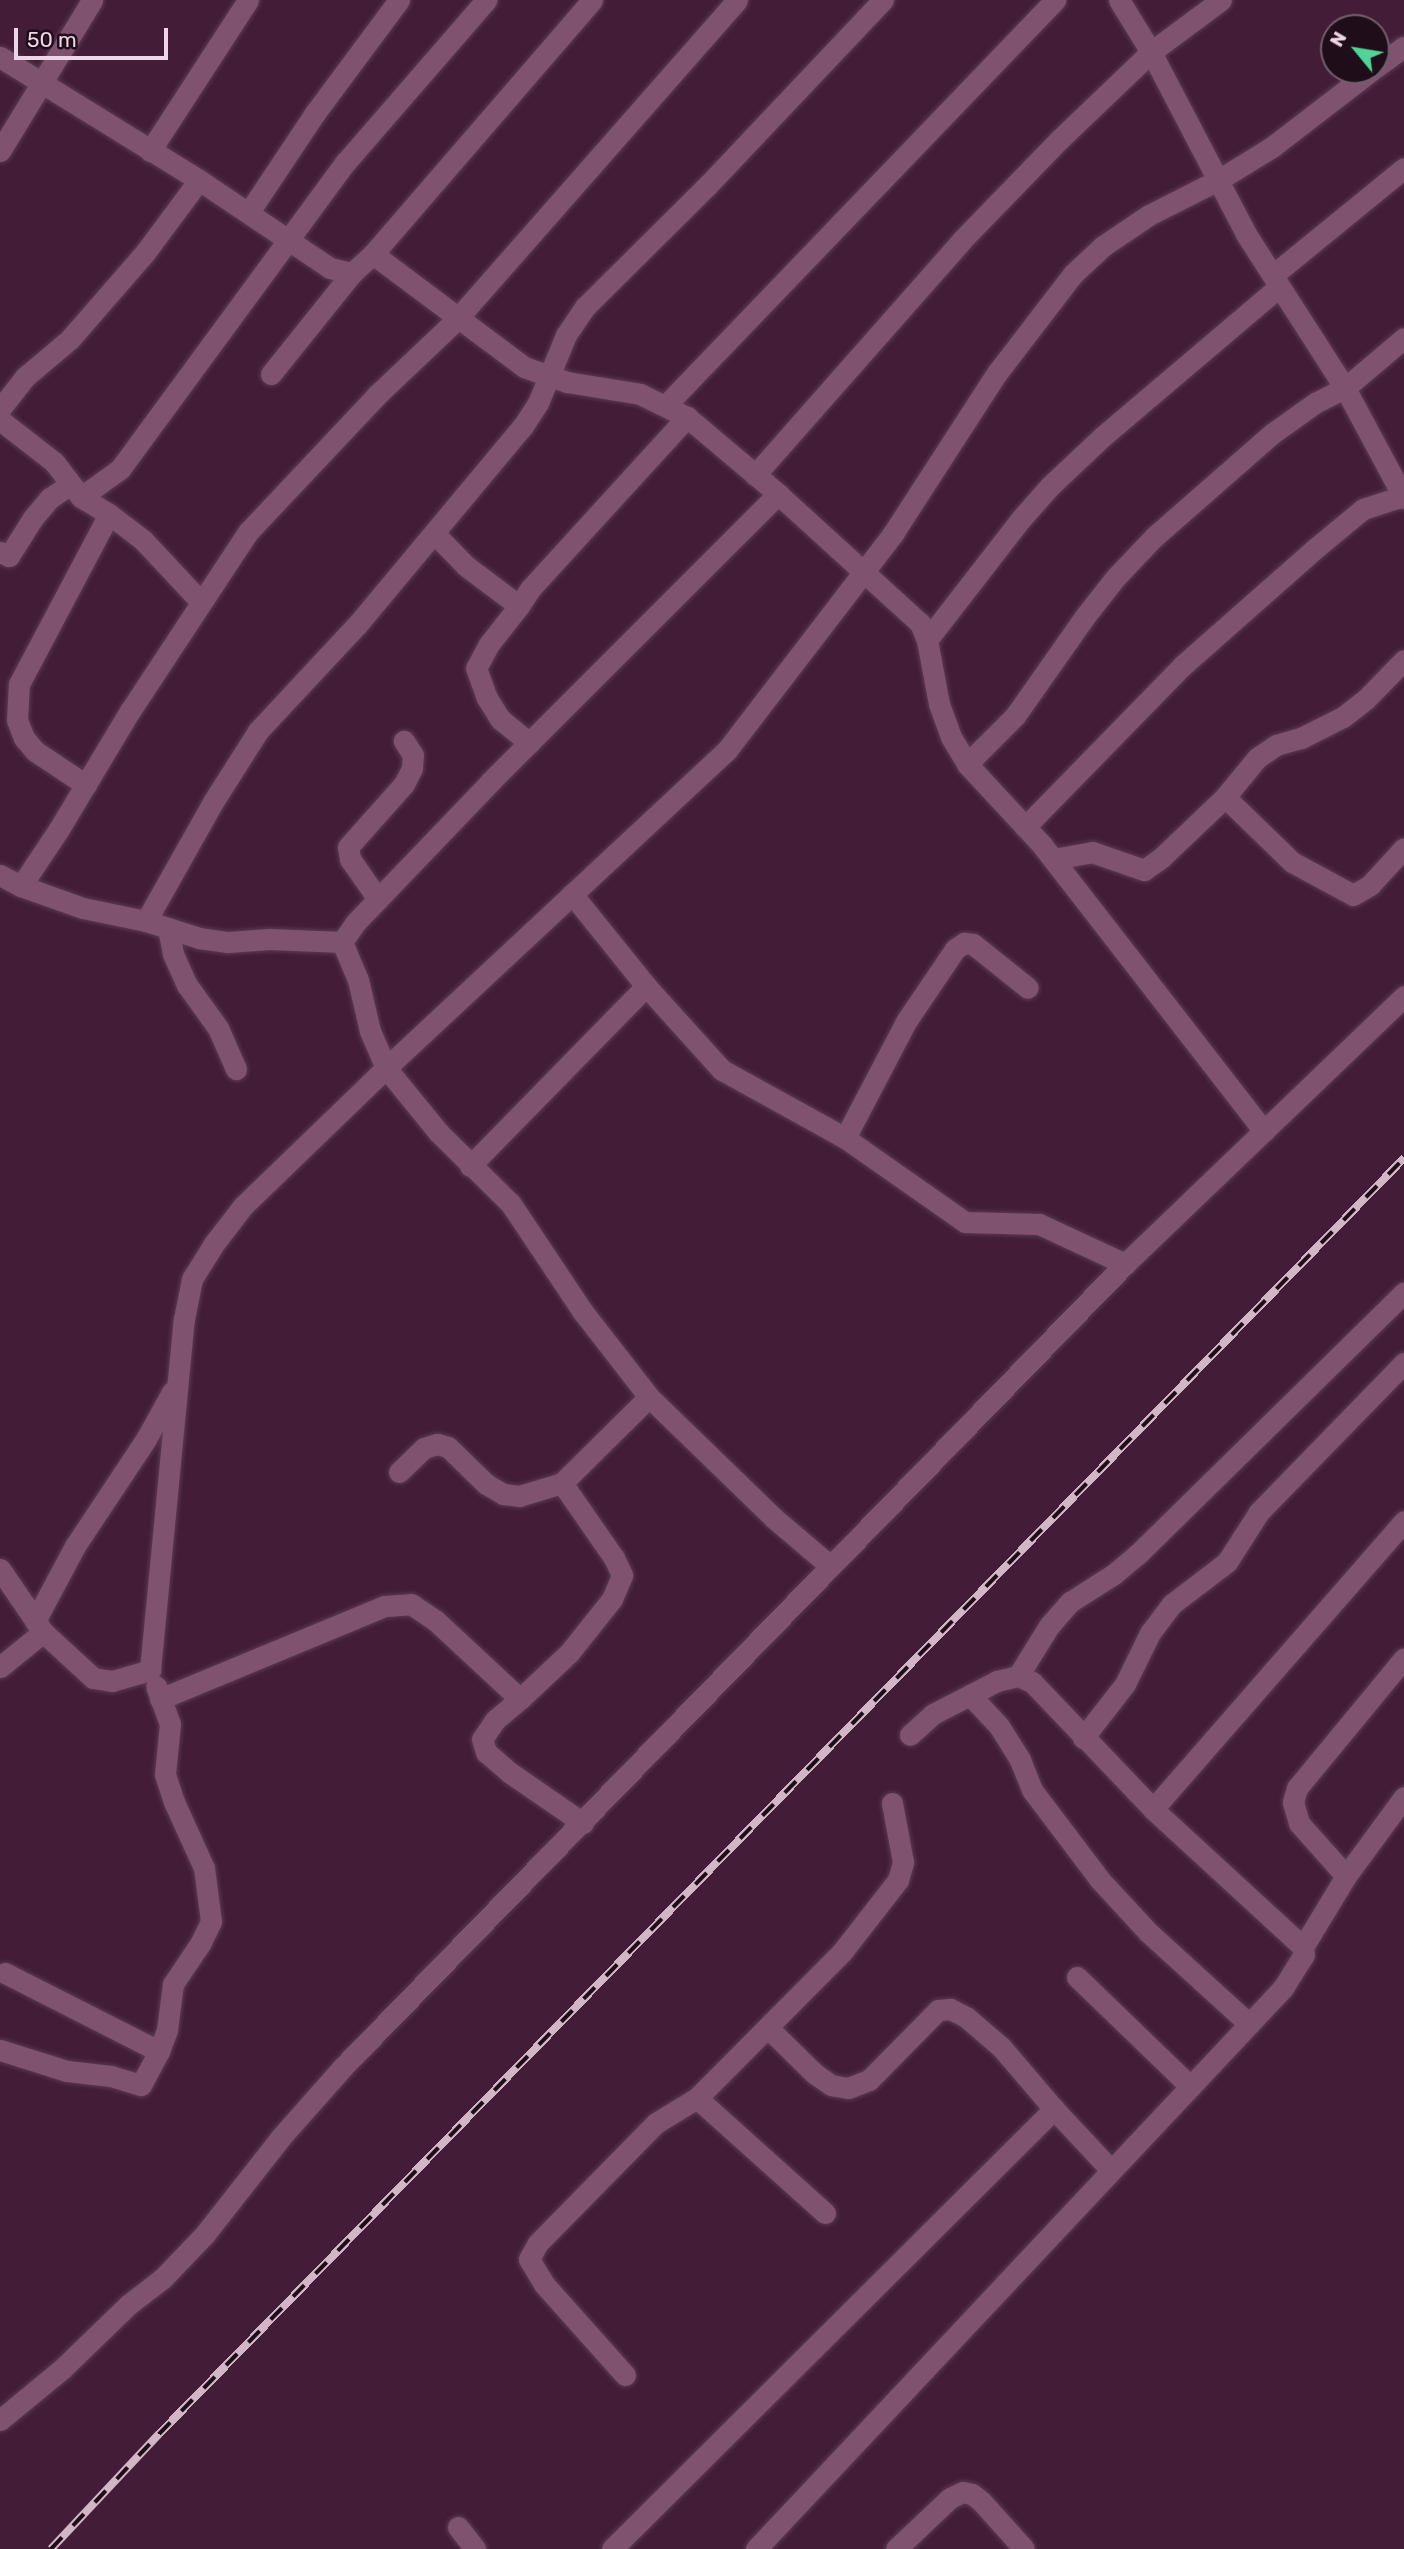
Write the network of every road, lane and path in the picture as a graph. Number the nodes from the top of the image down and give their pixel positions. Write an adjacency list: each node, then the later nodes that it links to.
1 (92, 0): 13 (street)
2 (248, 0): 16 (street)
3 (399, 0): 20 (street)
4 (486, 0): 21 (street)
5 (592, 0): 22 (street)
6 (737, 0): 25 (street)
7 (883, 0): 28 (street)
8 (1055, 0): 30 (street)
9 (1119, 0): 11 (street)
10 (1221, 0): 11 (street)
11 (1151, 52): 18 (street); 34 (street)
12 (0, 57): 13 (street)
13 (42, 84): 15 (street); 16 (street)
14 (1354, 84): 18 (street)
15 (0, 151)
16 (150, 151): 19 (street)
17 (1404, 168): 24 (street)
18 (1220, 179): 24 (street); 41 (street)
19 (199, 180): 20 (street); 31 (street)
20 (249, 212): 21 (street)
21 (289, 241): 23 (street); 36 (street)
22 (373, 254): 23 (street); 25 (street)
23 (352, 273): 27 (street)
24 (1276, 281): 29 (street); 44 (street)
25 (457, 319): 28 (street); 42 (street)
26 (1404, 338): 29 (street)
27 (271, 374)
28 (550, 377): 30 (street); 39 (street)
29 (1345, 388): 35 (street); 48 (street)
30 (666, 404): 32 (street)
31 (0, 409)
32 (688, 417): 34 (street); 43 (street)
33 (0, 420): 36 (street)
34 (755, 475): 37 (street)
35 (1401, 486): 51 (street)
36 (76, 490): 38 (street); 40 (street)
37 (778, 494): 41 (street); 47 (street)
38 (109, 514): 42 (street); 49 (street)
39 (434, 533): 43 (street); 58 (street)
40 (2, 557)
41 (864, 570): 44 (street); 56 (street)
42 (201, 602): 49 (street)
43 (519, 606): 47 (street)
44 (927, 640): 48 (street)
45 (1404, 660): 50 (street)
46 (404, 741): 57 (street)
47 (530, 743): 57 (street)
48 (967, 764): 51 (street)
49 (86, 785): 55 (street)
50 (1225, 797): 52 (street); 53 (street)
51 (1025, 827): 53 (street)
52 (1404, 848)
53 (1053, 859): 66 (street)
54 (0, 875): 55 (street)
55 (21, 886): 58 (street)
56 (572, 894): 61 (street); 64 (street)
57 (379, 899): 60 (street)
58 (146, 921): 59 (street)
59 (168, 928): 60 (street); 65 (street)
60 (342, 942): 64 (street)
61 (646, 986): 67 (street); 68 (street)
62 (1028, 988): 67 (street)
63 (1404, 996): 66 (street)
64 (386, 1068): 68 (street); 72 (street)
65 (236, 1069)
66 (1264, 1131): 69 (street)
67 (845, 1138): 69 (street)
68 (470, 1167): 73 (street)
69 (1125, 1264): 77 (street)
70 (1404, 1293): 83 (street)
71 (1404, 1363): 88 (street)
72 (177, 1383): 79 (street); 82 (street)
73 (649, 1397): 75 (street); 77 (street)
74 (398, 1472): 75 (street)
75 (562, 1483): 86 (street)
76 (1404, 1521): 91 (street)
77 (829, 1565): 92 (street)
78 (0, 1569): 79 (street)
79 (39, 1626): 81 (street); 82 (street)
80 (1404, 1658): 93 (street)
81 (0, 1667)
82 (150, 1671): 85 (street)
83 (1018, 1676): 84 (street); 88 (street)
84 (970, 1695): 87 (street); 97 (street)
85 (160, 1699): 86 (street); 100 (street)
86 (520, 1699): 92 (street)
87 (910, 1735)
88 (1083, 1738): 91 (street)
89 (1404, 1797): 93 (street)
90 (892, 1803): 98 (street)
91 (1153, 1809): 94 (street)
92 (583, 1823): 107 (street)
93 (1346, 1876): 94 (street)
94 (1303, 1947): 97 (street)
95 (5, 1973): 100 (street)
96 (1077, 1977): 101 (street)
97 (1249, 2024): 101 (street)
98 (768, 2028): 102 (street); 103 (street)
99 (0, 2050): 100 (street)
100 (159, 2051)
101 (1191, 2087): 104 (street)
102 (697, 2098): 105 (street); 106 (street)
103 (1054, 2109): 104 (street); 110 (street)
104 (1110, 2169): 111 (street)
105 (825, 2213)
106 (625, 2375)
107 (0, 2420)
108 (458, 2527): 109 (street)
109 (475, 2549)
110 (612, 2549)
111 (756, 2549)
112 (896, 2549): 113 (street)
113 (1024, 2549)

